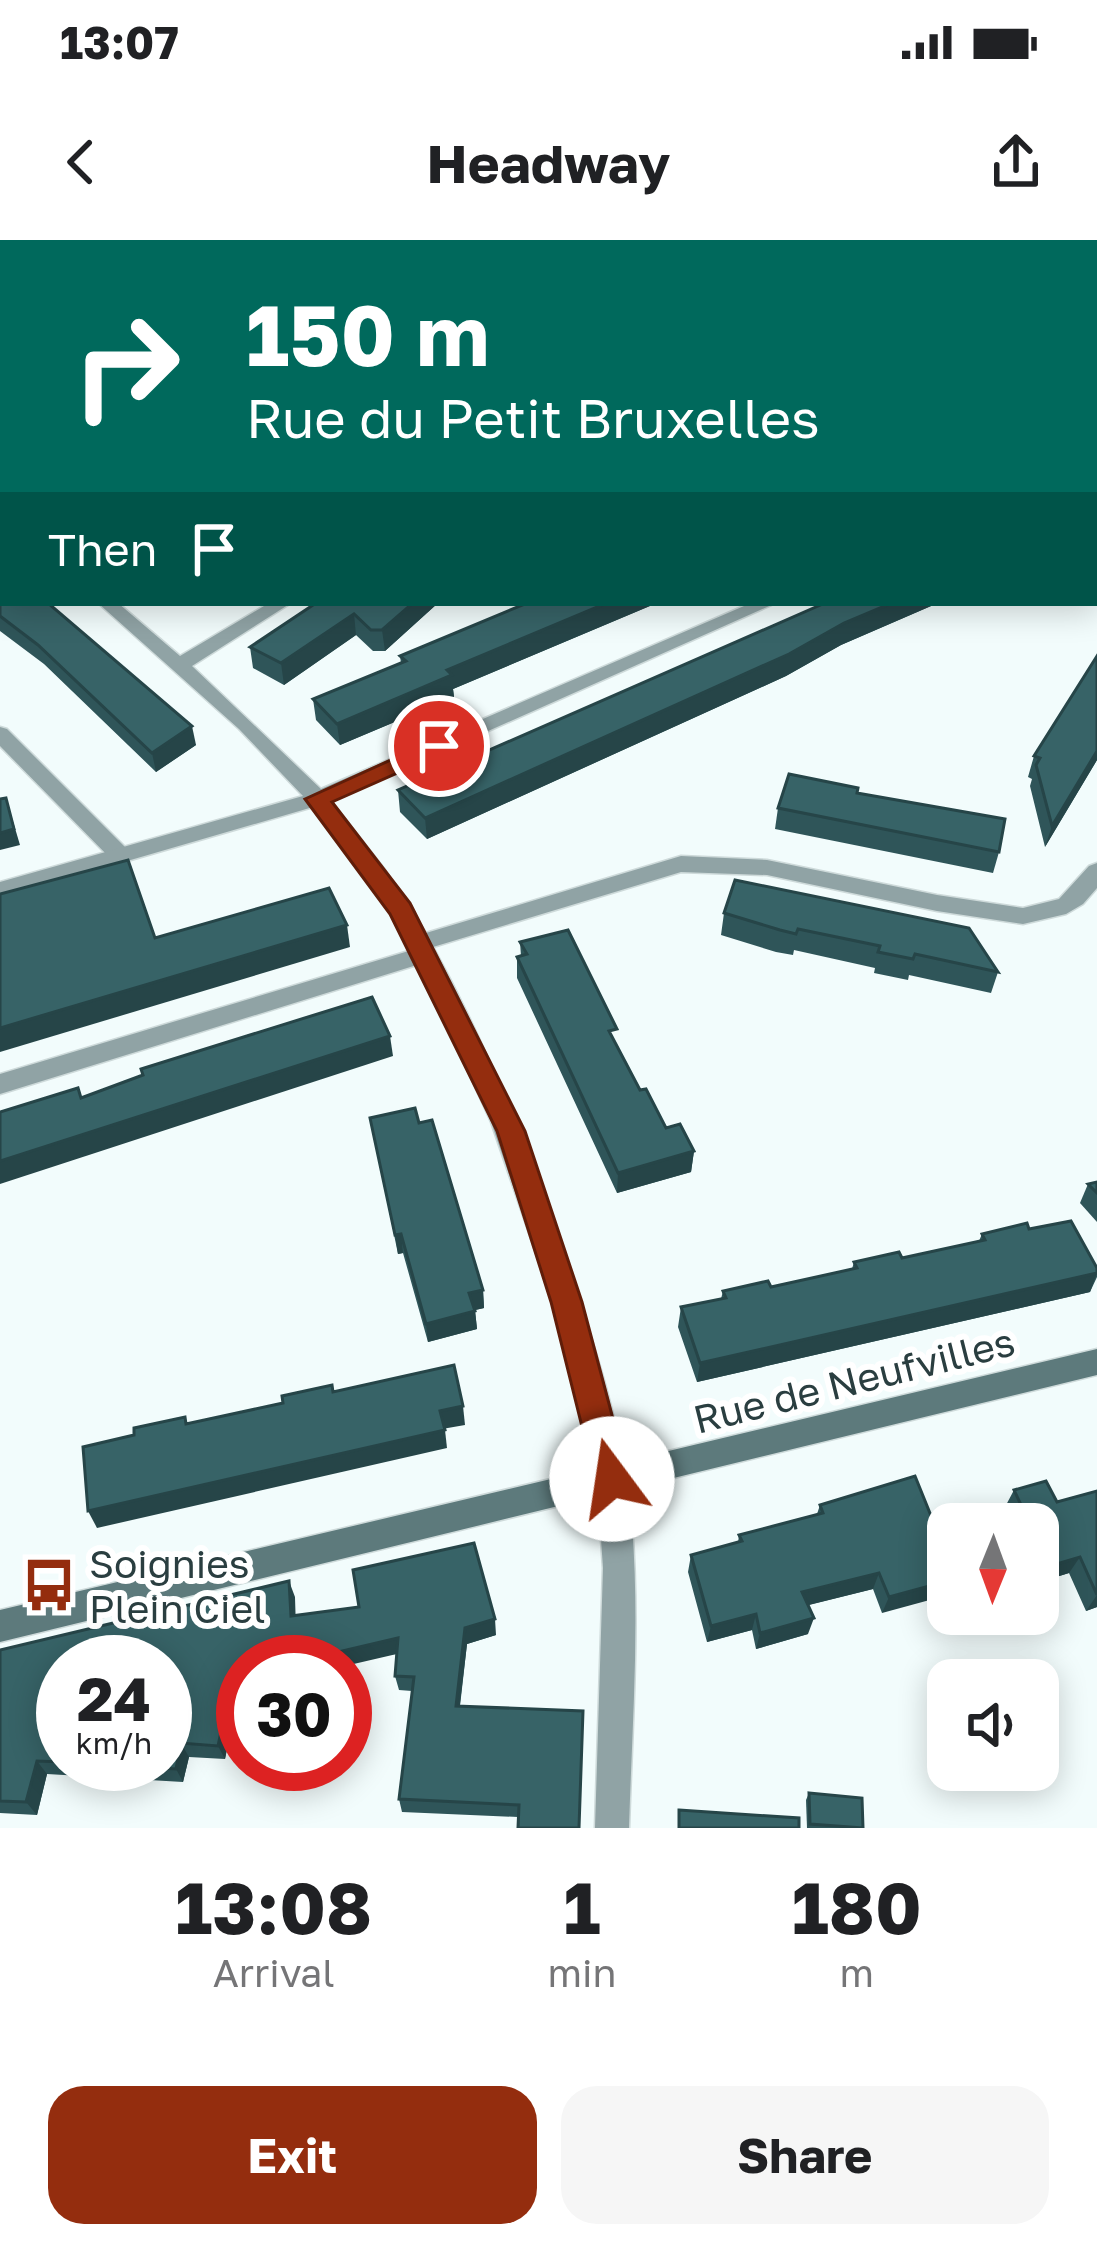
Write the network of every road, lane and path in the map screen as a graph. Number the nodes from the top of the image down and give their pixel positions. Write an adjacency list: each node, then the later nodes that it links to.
1 (111, 606): 4 (street)
2 (277, 606): 4 (street)
3 (760, 606): 6 (street)
4 (179, 664): 6 (street)
5 (0, 734): 7 (street)
6 (316, 799): 7 (street); 10 (street)
7 (120, 855): 9 (street)
8 (1097, 872): 10 (street)
9 (0, 890)
10 (423, 948): 11 (street); 13 (street)
11 (0, 1084)
12 (1097, 1362): 13 (main road, Rue de Neufvilles)
13 (612, 1479): 14 (main road, Rue de Neufvilles); 15 (street)
14 (0, 1626)
15 (612, 1828)

